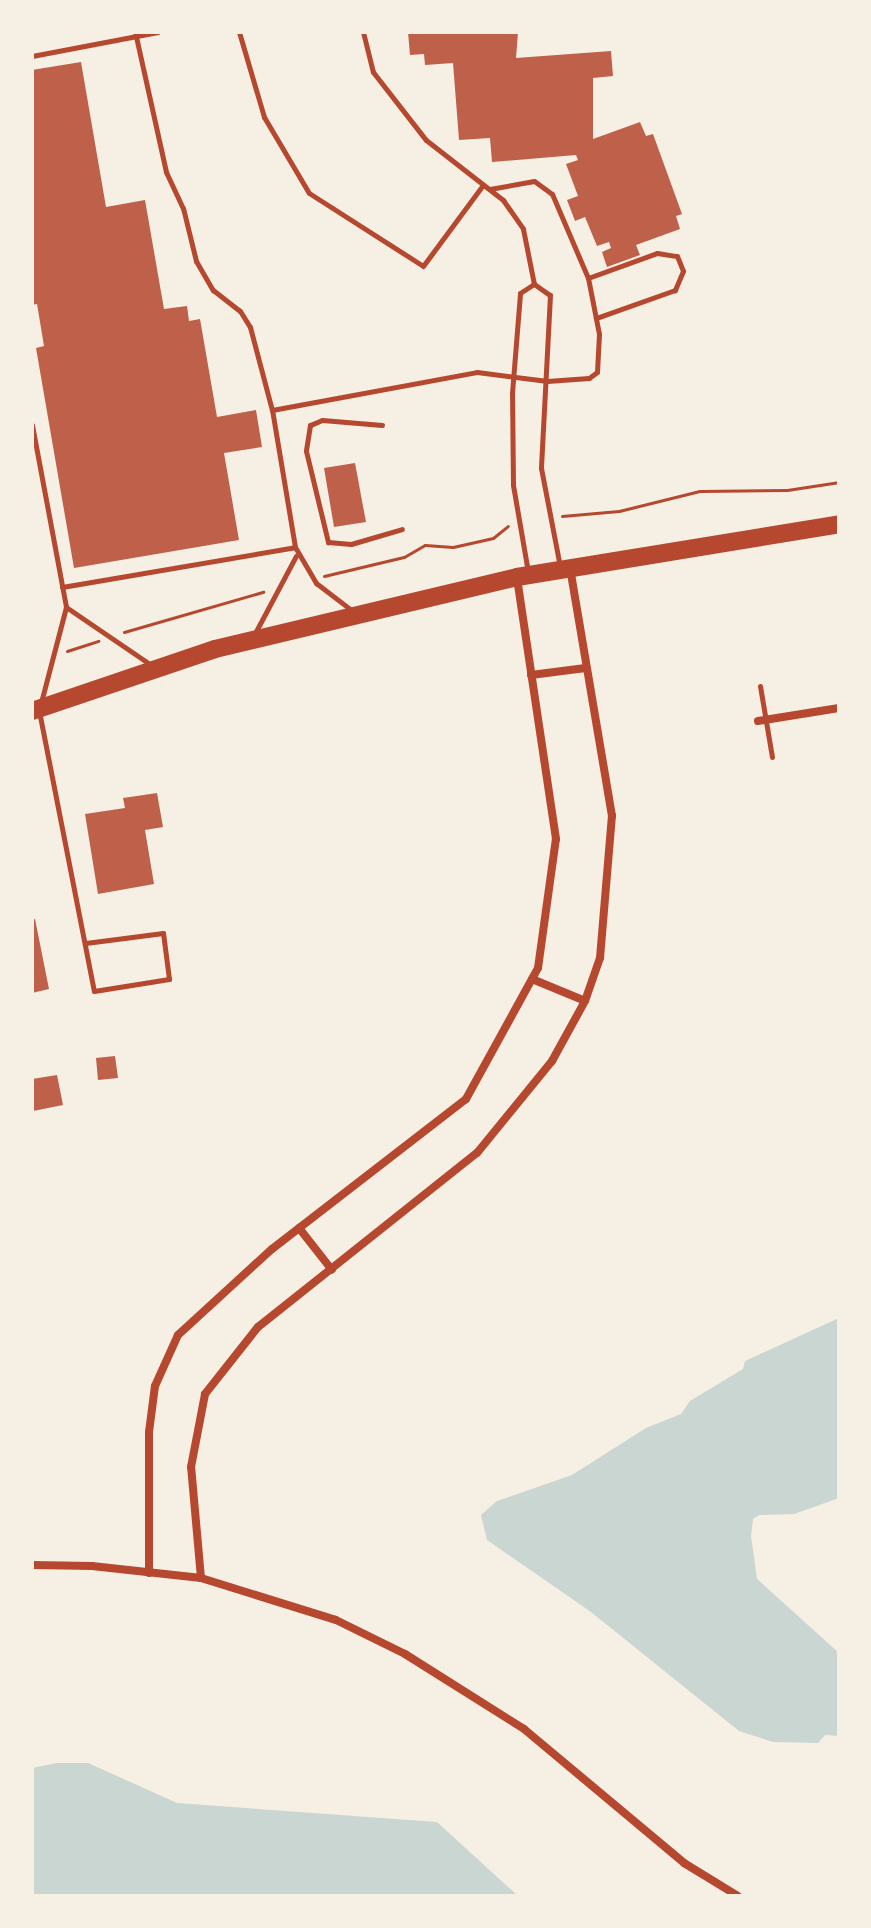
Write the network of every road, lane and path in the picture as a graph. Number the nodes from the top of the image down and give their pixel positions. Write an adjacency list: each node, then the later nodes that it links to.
1 (158, 32): 4 (lane)
2 (239, 32): 6 (lane)
3 (363, 32): 6 (lane)
4 (136, 34): 5 (lane); 13 (lane)
5 (32, 56)
6 (483, 185): 7 (lane)
7 (490, 189): 8 (lane); 9 (lane)
8 (588, 278): 10 (lane); 10 (lane)
9 (534, 284): 11 (lane); 12 (lane)
10 (596, 318): 12 (lane)
11 (513, 378): 12 (lane); 13 (lane); 18 (lane)
12 (547, 381): 17 (lane)
13 (272, 410): 21 (lane)
14 (32, 425): 26 (lane)
15 (382, 425): 20 (lane)
16 (839, 482): 17 (path)
17 (551, 518): 23 (lane)
18 (520, 524): 24 (lane); 25 (path)
19 (839, 524): 23 (highway)
20 (402, 529)
21 (295, 547): 22 (lane); 26 (lane)
22 (296, 556): 25 (lane); 27 (lane)
23 (565, 567): 24 (highway); 34 (street)
24 (523, 576): 29 (highway); 35 (street)
25 (313, 579): 29 (lane)
26 (62, 587): 28 (lane)
27 (281, 587): 30 (path); 31 (lane)
28 (66, 607): 30 (lane); 32 (lane)
29 (359, 614): 31 (highway)
30 (110, 637): 32 (path); 33 (lane)
31 (250, 640): 33 (highway)
32 (56, 655): 38 (lane)
33 (155, 668): 38 (highway)
34 (586, 668): 35 (street); 43 (street)
35 (531, 675): 42 (street)
36 (760, 686): 39 (lane)
37 (839, 708): 39 (street)
38 (35, 710): 41 (lane)
39 (762, 720): 40 (lane)
40 (772, 757)
41 (86, 943): 41 (lane)
42 (532, 979): 43 (street); 44 (street)
43 (585, 1001): 45 (street)
44 (299, 1228): 45 (street); 47 (street)
45 (332, 1270): 48 (street)
46 (32, 1565): 47 (street)
47 (149, 1573): 48 (street)
48 (201, 1578): 49 (street)
49 (738, 1896)

